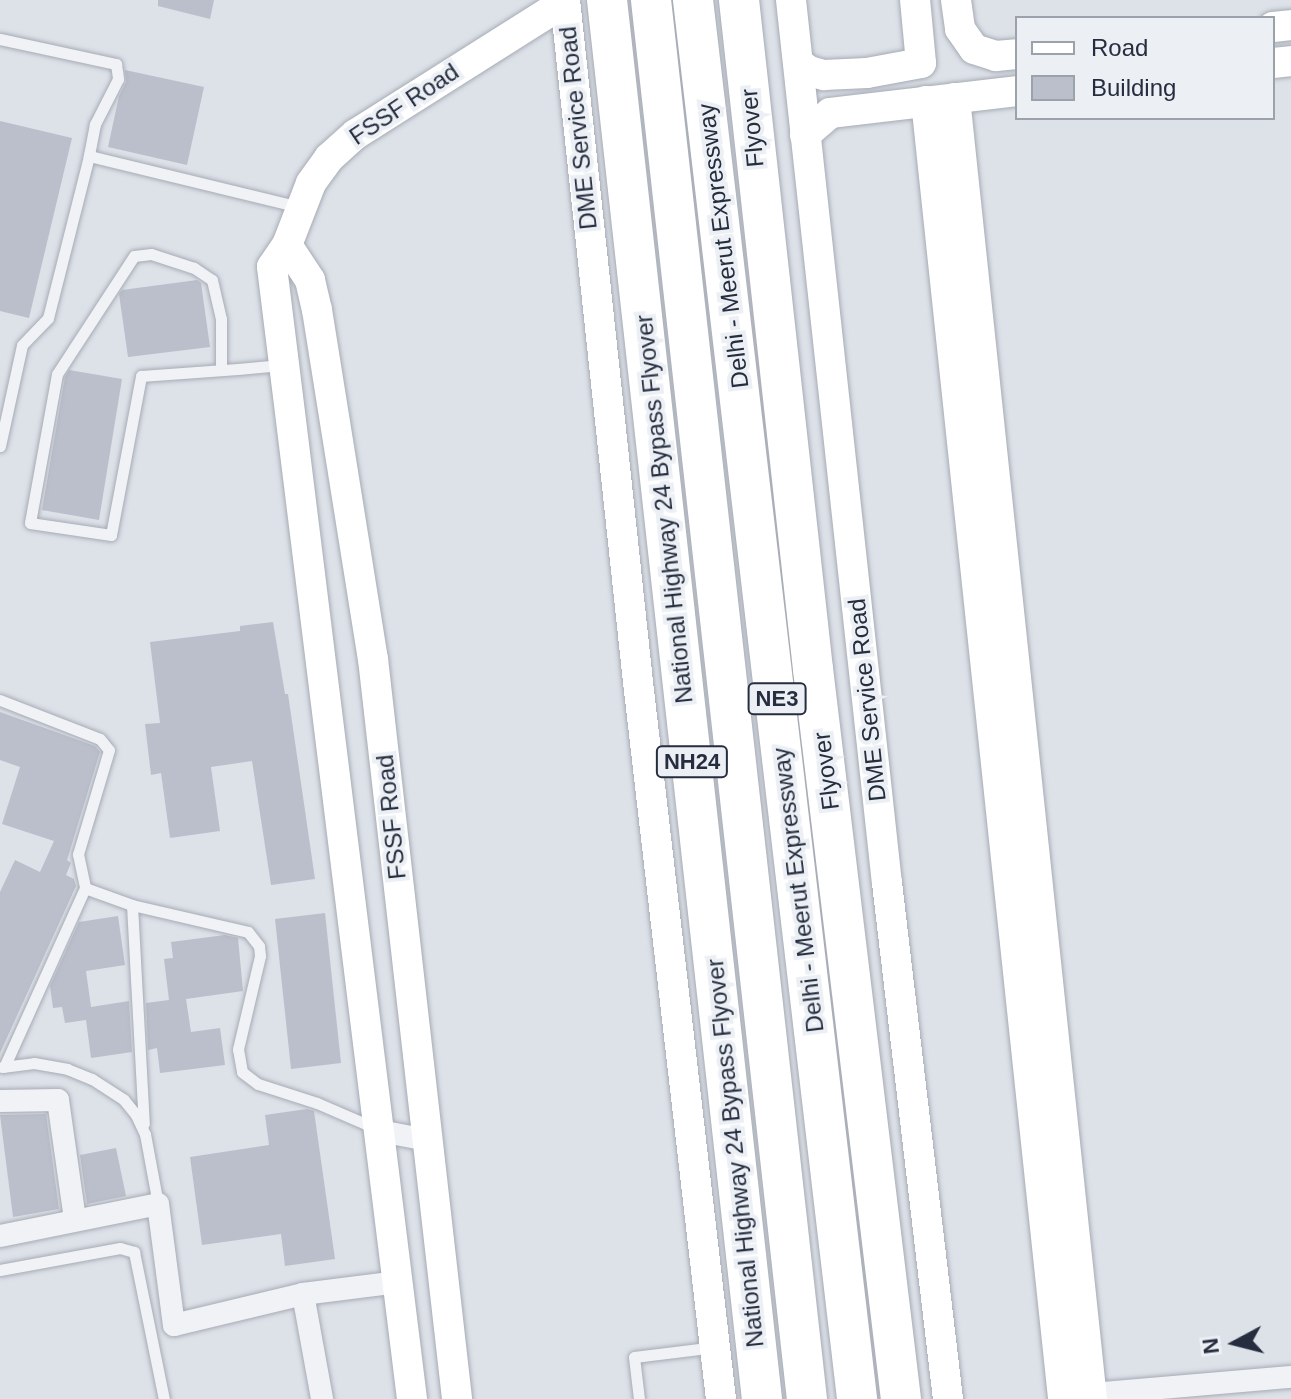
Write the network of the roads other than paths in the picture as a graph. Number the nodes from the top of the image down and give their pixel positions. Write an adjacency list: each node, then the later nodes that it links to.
1 (607, 0): 51 (highway, National Highway 24 Bypass Flyover / NH24)
2 (651, 0): 52 (highway, Delhi - Meerut Expressway / NE3)
3 (693, 0): 53 (highway, Delhi - Meerut Expressway / NE3)
4 (739, 0): 54 (highway, Flyover)
5 (791, 0): 11 (street, DME Service Road)
6 (915, 0): 11 (street)
7 (956, 0): 10 (street)
8 (565, 1): 16 (street, FSSF Road); 41 (street, DME Service Road)
9 (0, 39): 15 (lane)
10 (1015, 54)
11 (798, 63): 14 (street, DME Service Road)
12 (1015, 91): 13 (street)
13 (941, 100): 14 (street); 44 (street)
14 (805, 135): 55 (street, DME Service Road)
15 (89, 156): 16 (lane); 20 (lane)
16 (300, 208): 17 (street, FSSF Road)
17 (287, 245): 18 (street, FSSF Road); 23 (street, FSSF Road)
18 (285, 365): 19 (lane); 24 (street, FSSF Road)
19 (221, 370): 19 (lane)
20 (5, 391): 21 (lane)
21 (0, 446)
22 (0, 700): 25 (lane)
23 (377, 701): 24 (street); 31 (street, FSSF Road)
24 (327, 704): 29 (street, FSSF Road)
25 (85, 888): 26 (lane); 27 (lane)
26 (132, 905): 29 (lane); 30 (lane)
27 (2, 1067): 30 (lane)
28 (0, 1101): 33 (street)
29 (380, 1131): 31 (street); 37 (street, FSSF Road)
30 (145, 1134): 32 (lane)
31 (427, 1140): 48 (street, FSSF Road)
32 (158, 1204): 33 (street); 39 (street)
33 (75, 1220): 35 (street)
34 (0, 1228): 35 (street)
35 (0, 1236)
36 (0, 1270): 40 (lane)
37 (398, 1282): 38 (street); 47 (street, FSSF Road)
38 (303, 1294): 39 (street); 46 (street)
39 (174, 1325): 40 (lane)
40 (149, 1329): 45 (lane)
41 (715, 1347): 49 (lane); 50 (street, DME Service Road)
42 (1283, 1385): 43 (street)
43 (1150, 1394): 44 (street)
44 (1082, 1397)
45 (164, 1399)
46 (322, 1399)
47 (412, 1399)
48 (457, 1399)
49 (639, 1399)
50 (721, 1399)
51 (762, 1399)
52 (807, 1399)
53 (857, 1399)
54 (901, 1399)
55 (948, 1399)

